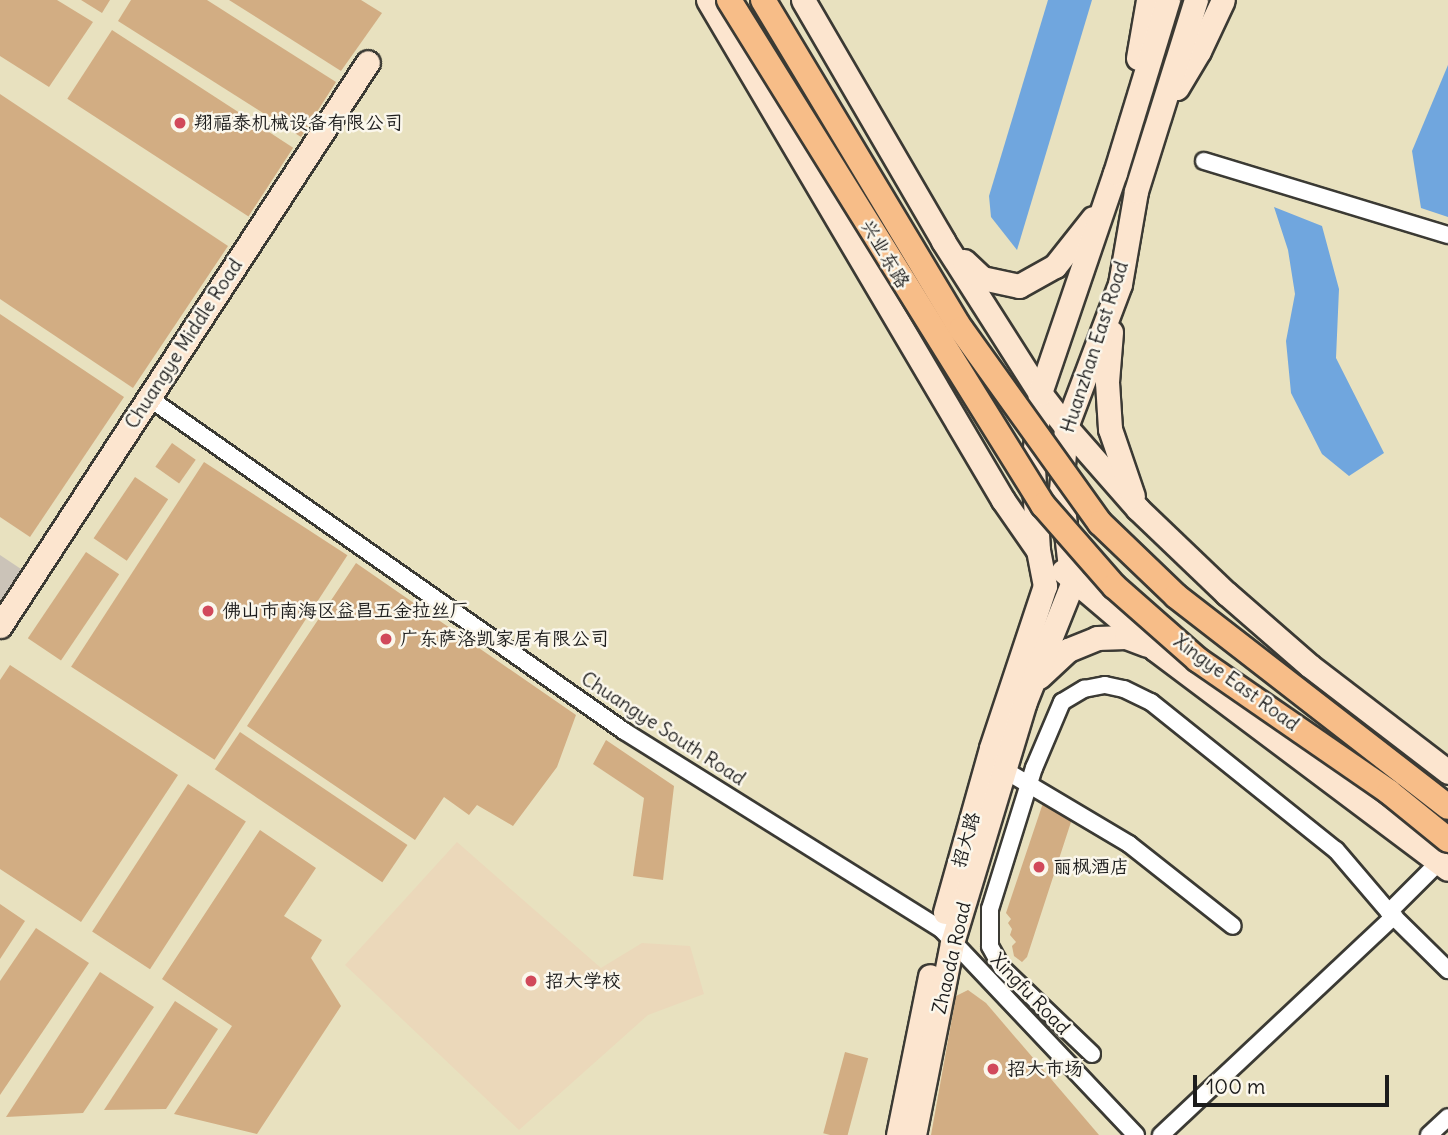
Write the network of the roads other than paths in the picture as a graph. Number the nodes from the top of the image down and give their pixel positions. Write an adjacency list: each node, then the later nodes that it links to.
1 (708, 0): 23 (main road)
2 (729, 0): 32 (main road, Xingye East Road, bridge)
3 (763, 0): 31 (main road, bridge)
4 (803, 0): 15 (main road)
5 (1148, 0): 10 (main road, Huanzhan East Road)
6 (1168, 0): 10 (main road, Huanzhan East Road)
7 (1196, 0): 11 (main road, Huanzhan East Road)
8 (1223, 0): 11 (main road, Huanzhan East Road)
9 (368, 62): 20 (main road, Chuangye Middle Road)
10 (1136, 99): 13 (main road, Huanzhan East Road)
11 (1160, 110): 17 (main road, Huanzhan East Road)
12 (1204, 161): 14 (street)
13 (1104, 205): 15 (main road); 16 (main road, Huanzhan East Road)
14 (1448, 235)
15 (943, 241): 19 (main road)
16 (1091, 244): 17 (main road); 19 (main road, Huanzhan East Road)
17 (1125, 256): 18 (main road, Huanzhan East Road)
18 (1120, 284): 21 (main road, Huanzhan East Road); 22 (main road)
19 (1040, 393): 21 (main road); 23 (main road, Huanzhan East Road)
20 (149, 398): 25 (main road, Chuangye Middle Road); 35 (street, Chuangye South Road)
21 (1066, 427): 22 (main road); 24 (main road, Huanzhan East Road)
22 (1138, 509): 29 (main road)
23 (1038, 550): 24 (main road); 28 (main road)
24 (1071, 578): 26 (main road); 27 (main road, Huanzhan East Road)
25 (0, 626)
26 (1156, 649): 27 (main road); 32 (main road)
27 (1024, 704): 28 (main road, Zhaoda Road)
28 (996, 765): 30 (street); 35 (main road, Zhaoda Road)
29 (1448, 772)
30 (1029, 784): 33 (street); 34 (street); 37 (street)
31 (1448, 807)
32 (1445, 857): 33 (street)
33 (1392, 914): 36 (street); 42 (street)
34 (1233, 926)
35 (946, 936): 39 (main road); 40 (main road, Zhaoda Road); 41 (street, Xingfu Road)
36 (1448, 970)
37 (1092, 1054)
38 (1448, 1117): 43 (street)
39 (898, 1135)
40 (914, 1135)
41 (1136, 1135)
42 (1161, 1135)
43 (1429, 1135)

